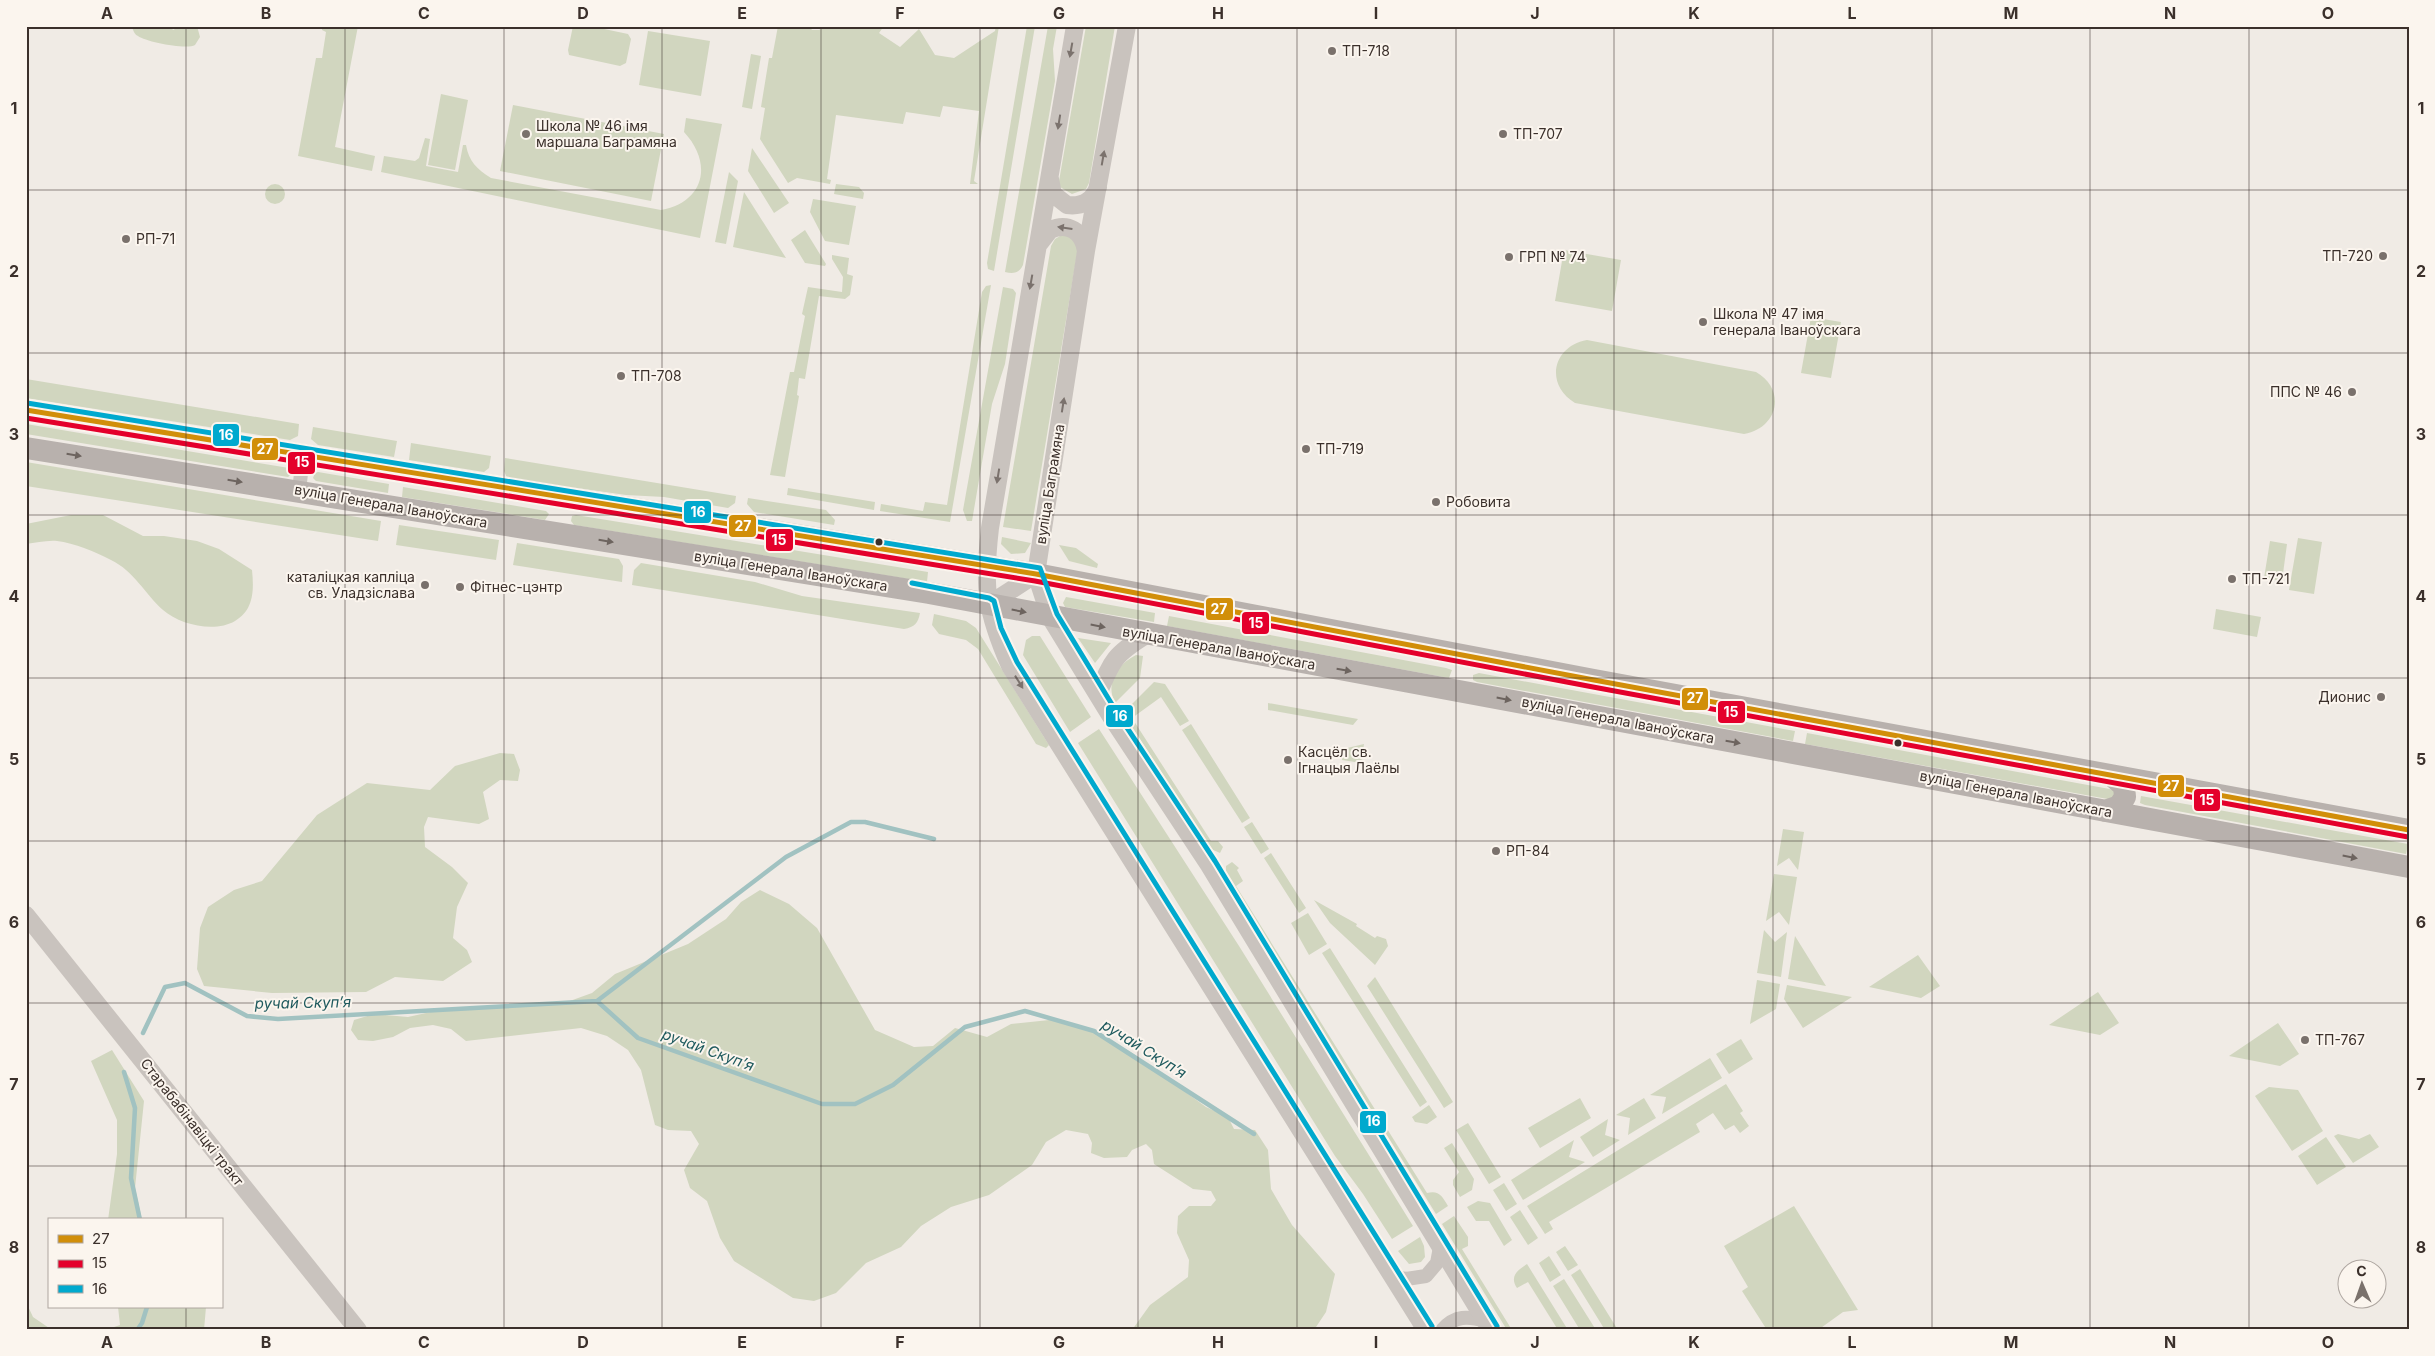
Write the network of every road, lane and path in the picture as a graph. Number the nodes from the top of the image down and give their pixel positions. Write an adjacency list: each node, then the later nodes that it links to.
1 (1075, 26): 3 (street, one-way to 3)
2 (1127, 26): 4 (street, вуліца Баграмяна, one-way to 2)
3 (1050, 176): 4 (street); 5 (street)
4 (1099, 182): 6 (street, вуліца Баграмяна)
5 (1039, 244): 6 (street, one-way to 5); 15 (street, one-way to 15)
6 (1086, 251): 16 (street, вуліца Баграмяна, one-way to 6)
7 (26, 410): 9 (main road)
8 (26, 448): 10 (main road, вуліца Генерала Іваноўскага, one-way to 10)
9 (303, 456): 10 (street); 11 (main road)
10 (298, 491): 13 (main road, вуліца Генерала Іваноўскага)
11 (547, 496): 12 (main road); 13 (main road)
12 (582, 501): 14 (main road); 15 (main road)
13 (541, 531): 14 (main road, вуліца Генерала Іваноўскага)
14 (577, 537): 17 (main road, вуліца Генерала Іваноўскага, one-way to 17)
15 (985, 566): 16 (main road); 17 (street)
16 (1036, 574): 17 (street); 18 (street, вуліца Баграмяна); 20 (main road)
17 (988, 605): 18 (main road, вуліца Генерала Іваноўскага, one-way to 18); 33 (street, one-way to 33)
18 (1050, 617): 19 (main road, вуліца Генерала Іваноўскага, one-way to 19); 23 (street, вуліца Баграмяна)
19 (1146, 635): 22 (main road, вуліца Генерала Іваноўскага, one-way to 22); 23 (street)
20 (1448, 651): 21 (main road); 22 (main road)
21 (1486, 658): 24 (main road); 25 (main road)
22 (1440, 687): 24 (main road, вуліца Генерала Іваноўскага)
23 (1098, 694): 32 (street, вуліца Баграмяна)
24 (1479, 694): 27 (main road, вуліца Генерала Іваноўскага, one-way to 27)
25 (2111, 775): 26 (main road); 27 (main road)
26 (2150, 782): 28 (main road); 29 (main road)
27 (2105, 811): 28 (main road, вуліца Генерала Іваноўскага)
28 (2143, 818): 30 (main road, вуліца Генерала Іваноўскага, one-way to 30)
29 (2409, 830)
30 (2409, 867)
31 (26, 915): 35 (street, Старабабінавіцкі тракт)
32 (1440, 1247): 33 (street); 34 (street, вуліца Баграмяна)
33 (1394, 1277): 36 (street)
34 (1488, 1326): 37 (street)
35 (358, 1330)
36 (1426, 1330)
37 (1442, 1330)

